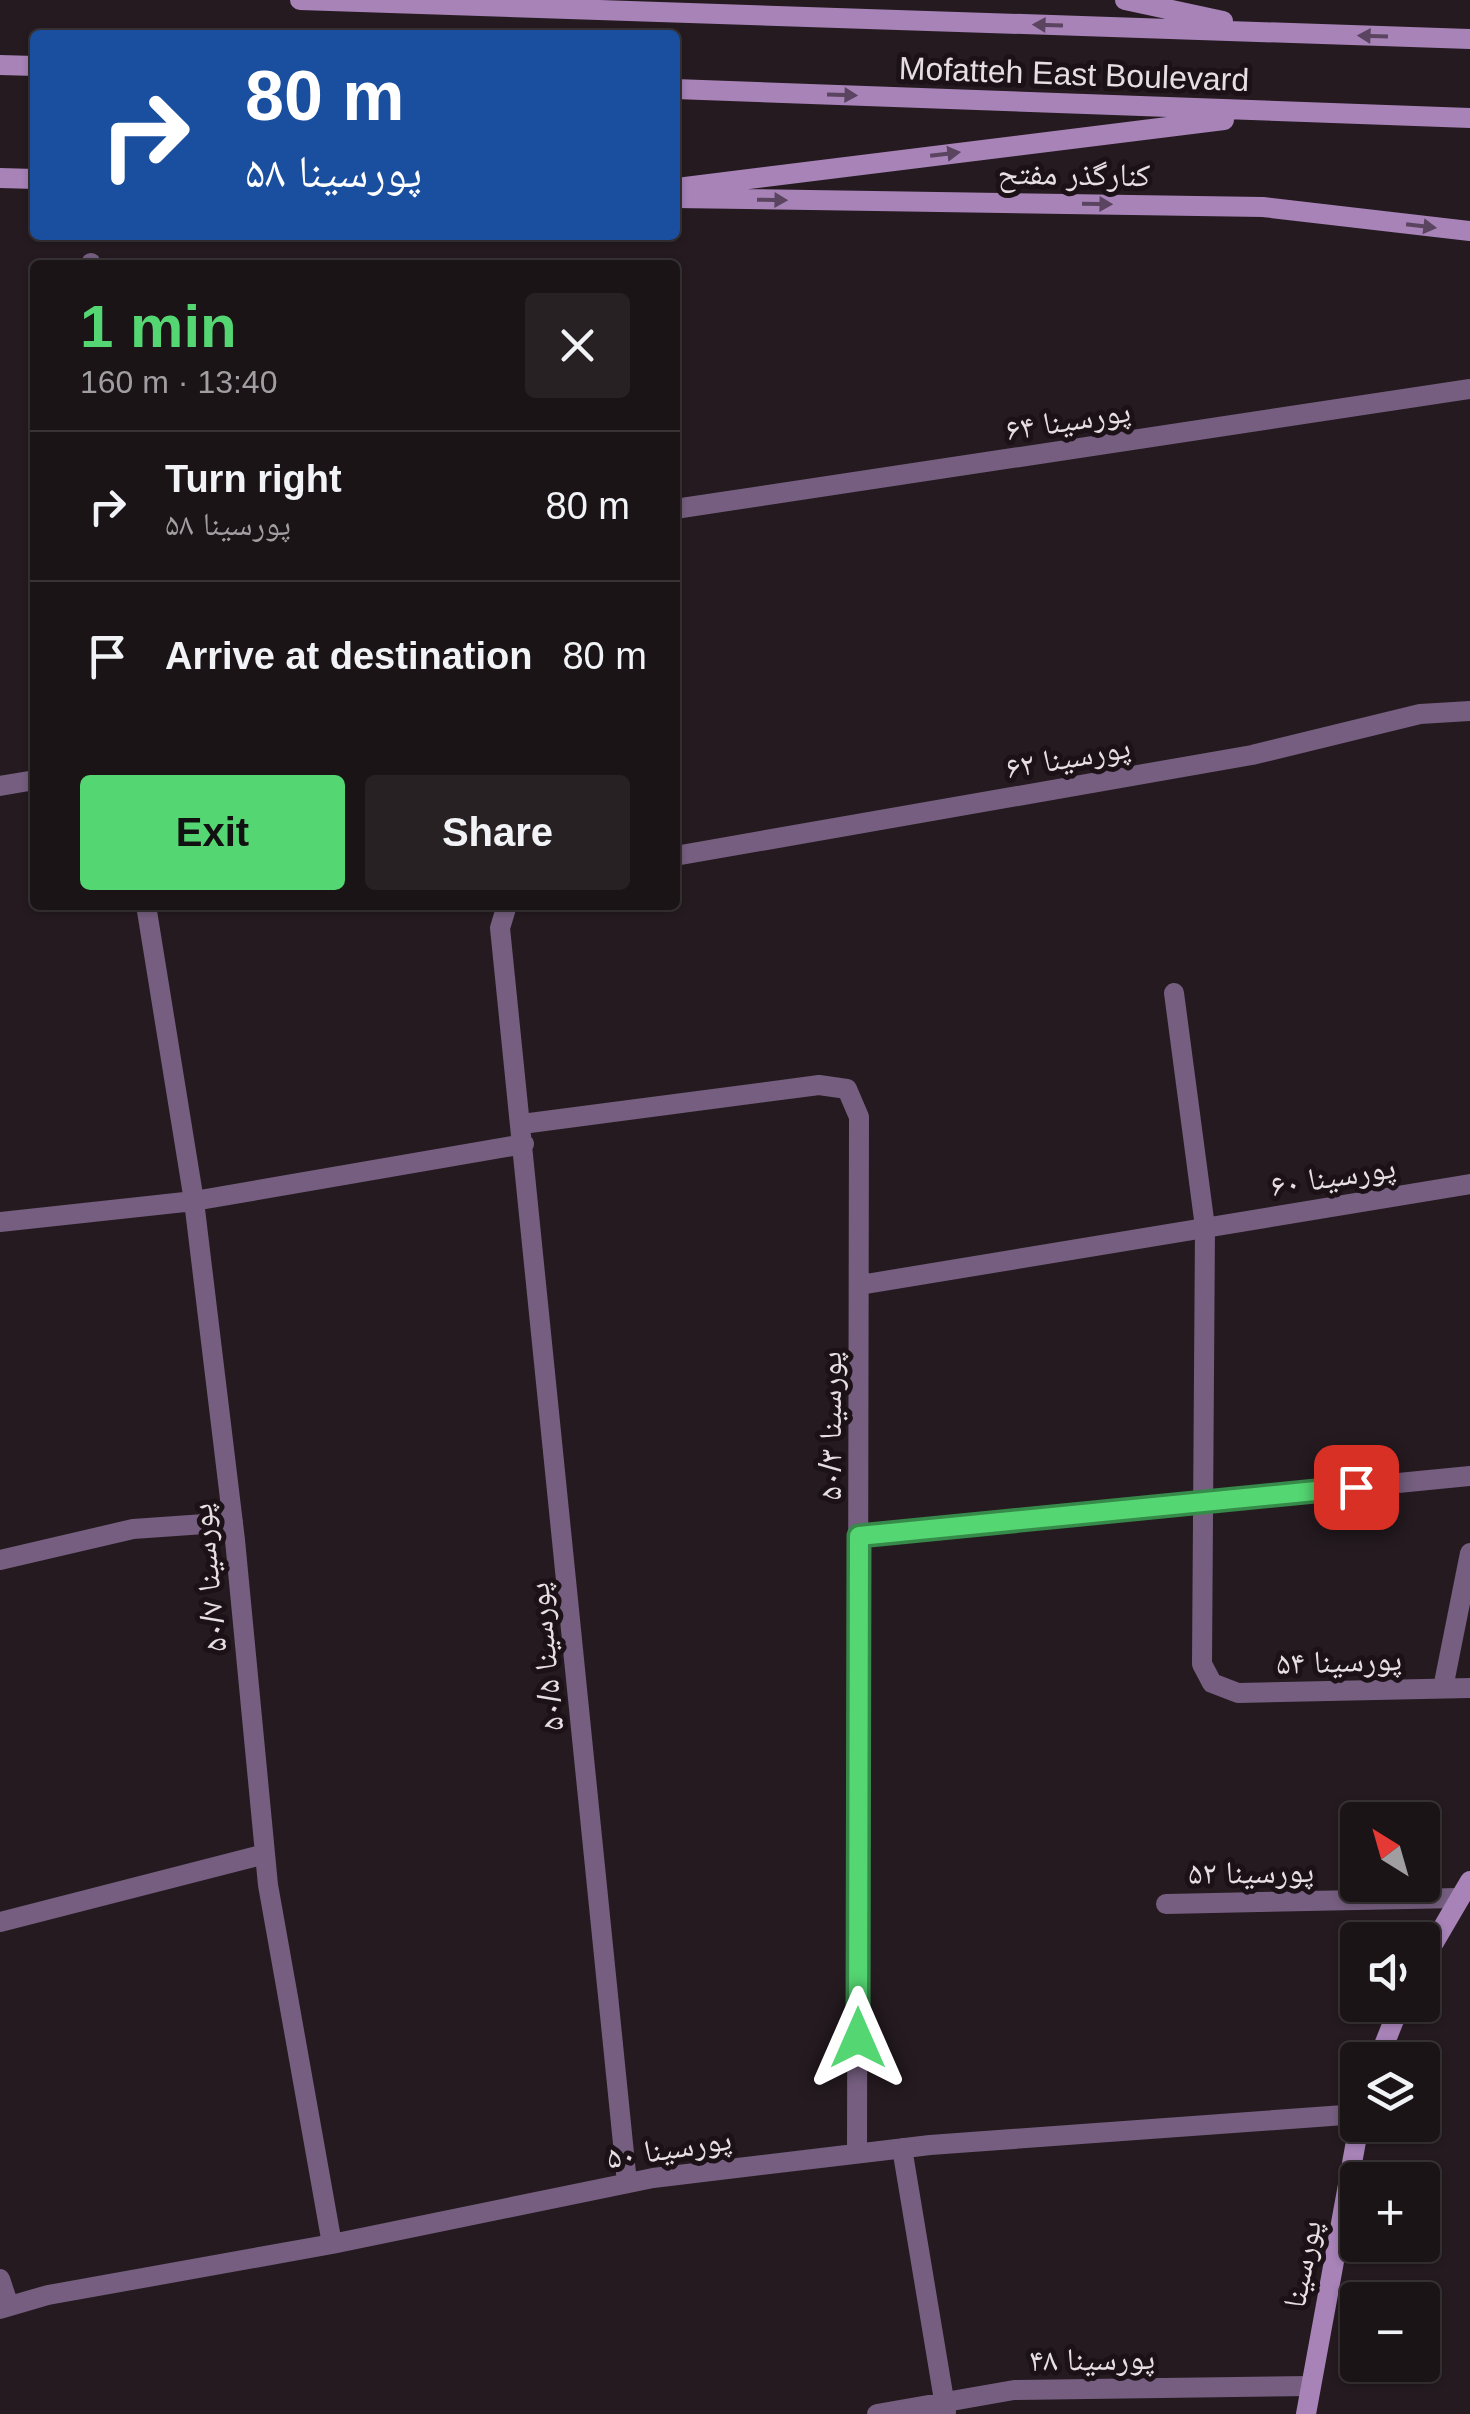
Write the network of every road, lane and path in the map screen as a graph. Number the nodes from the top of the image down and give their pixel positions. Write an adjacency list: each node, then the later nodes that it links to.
1 (300, 0): 3 (main road, Mofatteh East Boulevard, one-way to 1)
2 (1125, 0): 3 (main road)
3 (1273, 32): 4 (main road, Mofatteh East Boulevard, one-way to 3)
4 (1470, 39)
5 (0, 65): 6 (main road)
6 (30, 66)
7 (680, 89): 8 (main road, Mofatteh East Boulevard, one-way to 8)
8 (1286, 112): 9 (main road, Mofatteh East Boulevard); 12 (main road, one-way to 8)
9 (1470, 118)
10 (0, 178): 11 (main road)
11 (30, 179)
12 (680, 187)
13 (680, 198): 14 (main road, کنارگذر مفتح, one-way to 14)
14 (1470, 232)
15 (1470, 389): 16 (street, پورسینا ۶۴)
16 (680, 508)
17 (1470, 712): 20 (street, پورسینا ۶۲)
18 (30, 781): 19 (street)
19 (0, 786)
20 (680, 855)
21 (147, 910): 26 (street, پورسینا ۵۰/۷)
22 (505, 910): 24 (street)
23 (1174, 992): 28 (street)
24 (523, 1134): 26 (street); 29 (street, پورسینا ۵۰/۳); 47 (street, پورسینا ۵۰/۵)
25 (1470, 1184): 28 (street, پورسینا ۶۰)
26 (194, 1201): 27 (street); 32 (street, پورسینا ۵۰/۷)
27 (0, 1222)
28 (1205, 1228): 29 (street, پورسینا ۶۰); 31 (street)
29 (860, 1285): 33 (street, پورسینا ۵۰/۳)
30 (1470, 1476): 31 (street)
31 (1203, 1502): 33 (street); 36 (street, پورسینا ۵۴)
32 (233, 1522): 35 (street); 38 (street, پورسینا ۵۰/۷)
33 (859, 1536): 46 (street, پورسینا ۵۰/۳)
34 (1470, 1553): 36 (street)
35 (0, 1560)
36 (1442, 1688): 37 (street, پورسینا ۵۴)
37 (1470, 1688)
38 (266, 1854): 41 (street); 48 (street, پورسینا ۵۰/۷)
39 (1464, 1889): 40 (street, پورسینا ۵۲); 42 (main road)
40 (1166, 1904)
41 (0, 1922)
42 (1440, 1931)
43 (1340, 2115): 45 (street, پورسینا ۵۰)
44 (1355, 2142): 51 (main road, پورسینا)
45 (902, 2148): 46 (street, پورسینا ۵۰); 52 (street)
46 (857, 2154): 47 (street, پورسینا ۵۰)
47 (628, 2184): 48 (street, پورسینا ۵۰)
48 (332, 2244): 50 (street, پورسینا ۵۰)
49 (0, 2279): 50 (street)
50 (4, 2308)
51 (1310, 2386): 52 (street, پورسینا ۴۸); 54 (main road, پورسینا)
52 (946, 2408): 53 (street, پورسینا ۴۸)
53 (877, 2414)
54 (1306, 2414)

